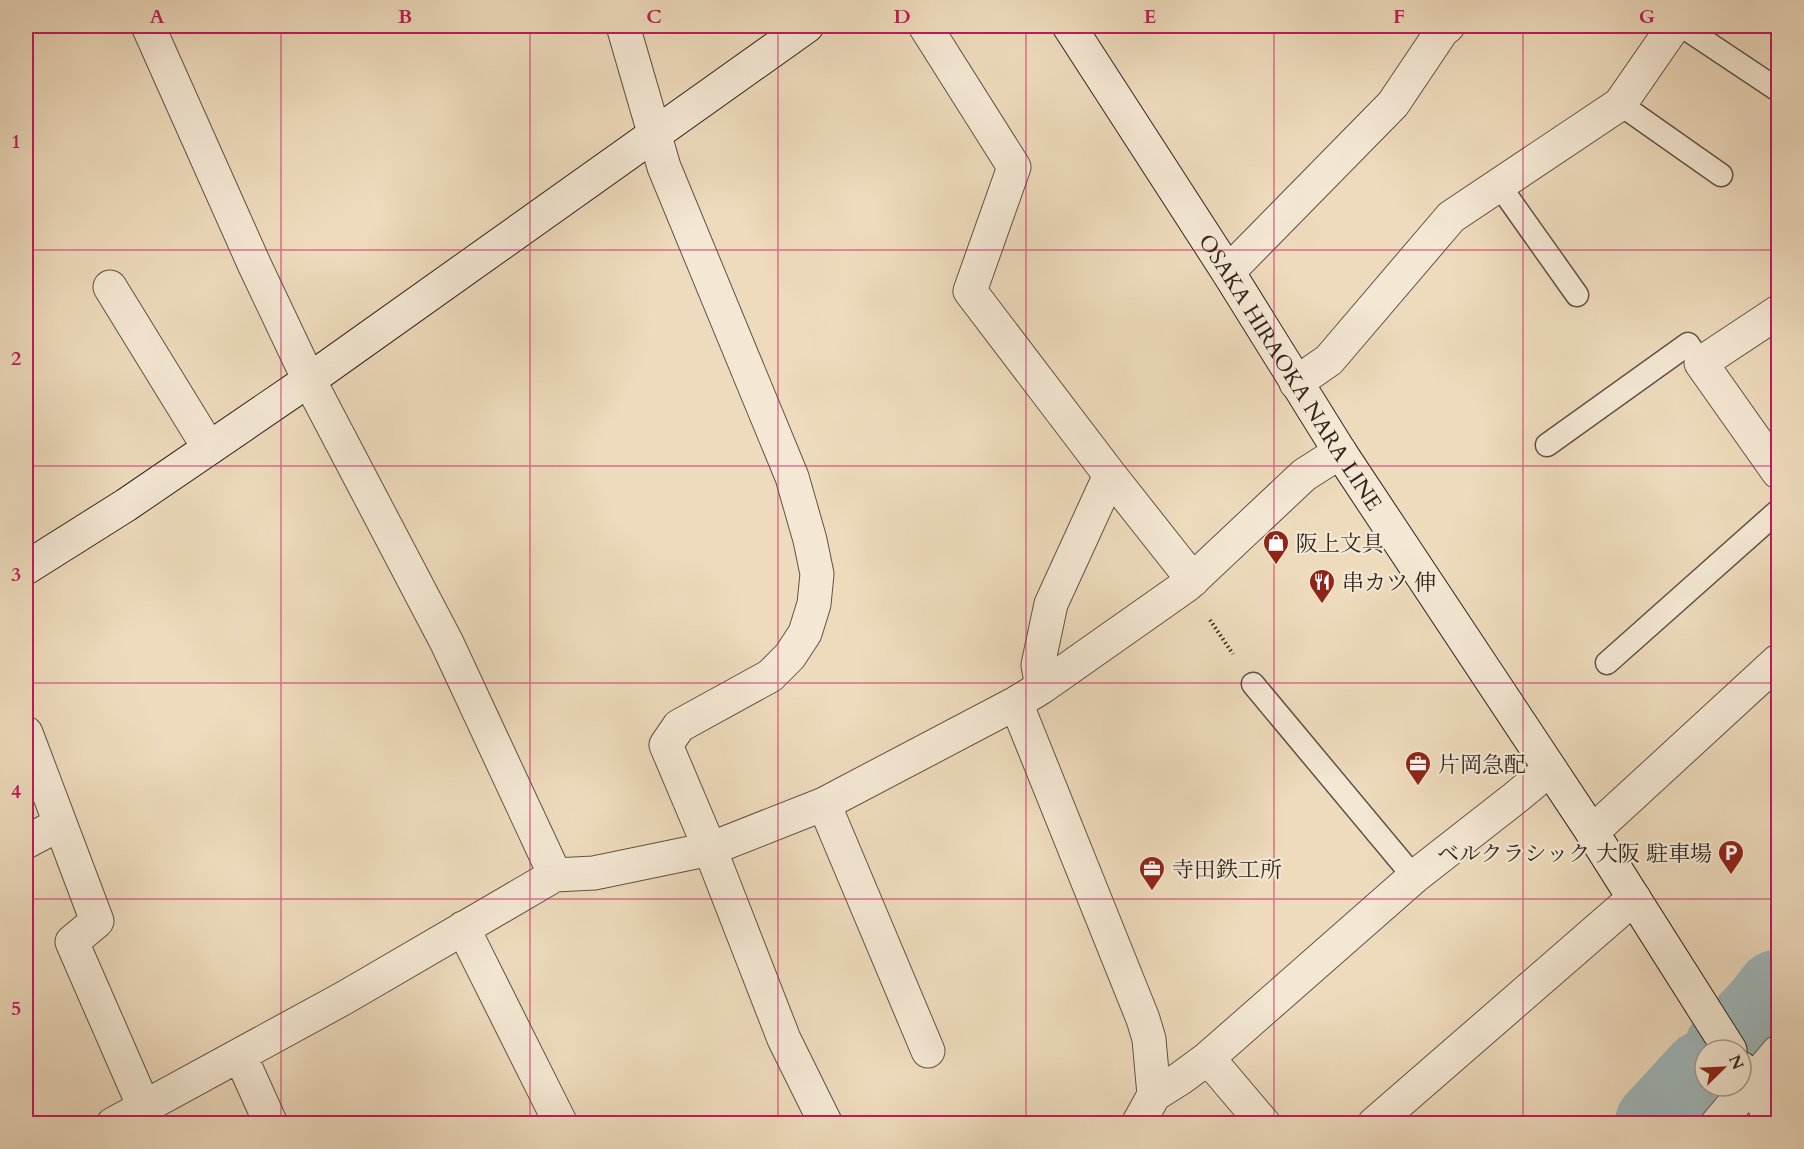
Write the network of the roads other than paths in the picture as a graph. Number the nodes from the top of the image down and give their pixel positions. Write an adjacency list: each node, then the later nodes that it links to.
1 (148, 26): 19 (street)
2 (623, 26): 11 (street)
3 (807, 26): 11 (street)
4 (925, 26): 25 (street)
5 (1069, 26): 14 (street, OSAKA HIRAOKA NARA LINE)
6 (1448, 26): 14 (street)
7 (1674, 26): 10 (street)
8 (1682, 26): 9 (lane)
9 (1779, 90)
10 (1620, 104): 12 (lane); 13 (street)
11 (655, 134): 19 (street); 39 (street)
12 (1721, 175)
13 (1499, 185): 16 (lane); 20 (street)
14 (1228, 272): 20 (street, OSAKA HIRAOKA NARA LINE)
15 (110, 287): 22 (street)
16 (1577, 294)
17 (1779, 312): 18 (street)
18 (1701, 363): 21 (lane); 24 (street)
19 (309, 380): 22 (street); 40 (street)
20 (1296, 383): 23 (street, OSAKA HIRAOKA NARA LINE)
21 (1547, 445)
22 (209, 448): 27 (street)
23 (1340, 452): 28 (street); 34 (street, OSAKA HIRAOKA NARA LINE)
24 (1779, 472)
25 (1110, 475): 28 (street); 32 (street)
26 (1779, 512): 30 (lane)
27 (26, 568)
28 (1190, 582): 32 (street)
29 (1779, 661): 37 (street)
30 (1607, 663)
31 (1253, 684): 41 (lane)
32 (1029, 695): 35 (street); 51 (street)
33 (26, 733): 36 (street)
34 (1550, 769): 37 (street, OSAKA HIRAOKA NARA LINE); 41 (street)
35 (824, 804): 39 (street); 45 (street)
36 (60, 824): 38 (street); 53 (street)
37 (1592, 832): 42 (street, OSAKA HIRAOKA NARA LINE)
38 (26, 842)
39 (710, 849): 40 (street); 57 (street)
40 (555, 874): 43 (street)
41 (1414, 877): 48 (street)
42 (1634, 898): 44 (street, OSAKA HIRAOKA NARA LINE); 60 (street)
43 (463, 928): 47 (street); 56 (street)
44 (1722, 1038)
45 (928, 1051)
46 (1779, 1052): 49 (street)
47 (240, 1055): 53 (street); 55 (street)
48 (1209, 1058): 51 (street); 59 (street)
49 (1753, 1071)
50 (1753, 1088): 62 (street)
51 (1154, 1095): 58 (street)
52 (1733, 1098): 61 (street)
53 (144, 1107): 54 (street)
54 (113, 1124)
55 (271, 1124)
56 (561, 1124)
57 (826, 1124)
58 (1138, 1124)
59 (1264, 1124)
60 (1374, 1124)
61 (1717, 1124)
62 (1775, 1124)

